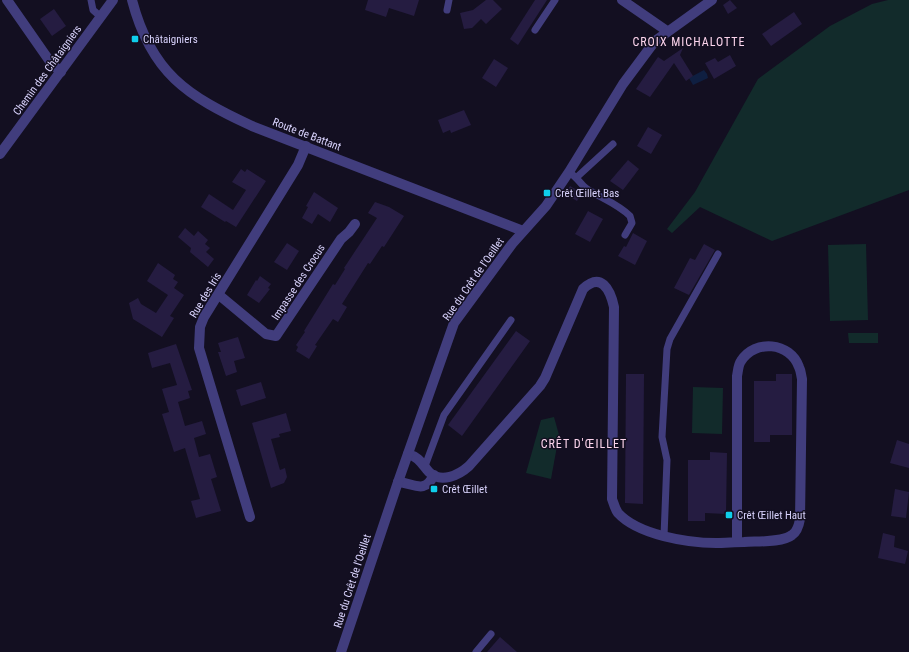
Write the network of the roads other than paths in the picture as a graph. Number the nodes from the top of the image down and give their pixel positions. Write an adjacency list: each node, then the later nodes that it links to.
1 (7, 0): 13 (street)
2 (91, 0): 10 (lane)
3 (113, 0): 10 (street, Chemin des Châtaigniers)
4 (132, 0): 15 (street, Route de Battant)
5 (449, 0): 9 (lane)
6 (555, 0): 11 (lane)
7 (622, 0): 12 (street)
8 (712, 0): 12 (street, Rue du Crêt de l'Oeillet)
9 (447, 10)
10 (101, 17): 13 (street, Chemin des Châtaigniers)
11 (535, 30)
12 (667, 31): 17 (street, Rue du Crêt de l'Oeillet)
13 (61, 72): 16 (street, Chemin des Châtaigniers)
14 (613, 144): 17 (lane)
15 (306, 146): 19 (street, Route de Battant); 22 (street, Rue des Iris)
16 (0, 154)
17 (573, 174): 19 (street, Rue du Crêt de l'Oeillet); 20 (lane)
18 (355, 224): 22 (street, Impasse des Crocus)
19 (523, 231): 24 (street, Rue du Crêt de l'Oeillet)
20 (625, 235)
21 (718, 254): 29 (lane)
22 (219, 295): 28 (street, Rue des Iris)
23 (511, 320): 25 (lane)
24 (408, 454): 25 (street); 27 (street, Rue du Crêt de l'Oeillet)
25 (425, 466): 26 (street)
26 (434, 475): 27 (street); 29 (street)
27 (398, 482): 32 (street, Rue du Crêt de l'Oeillet)
28 (250, 517)
29 (664, 536): 30 (street)
30 (736, 542): 30 (street)
31 (491, 634): 33 (lane)
32 (342, 652)
33 (476, 652)

